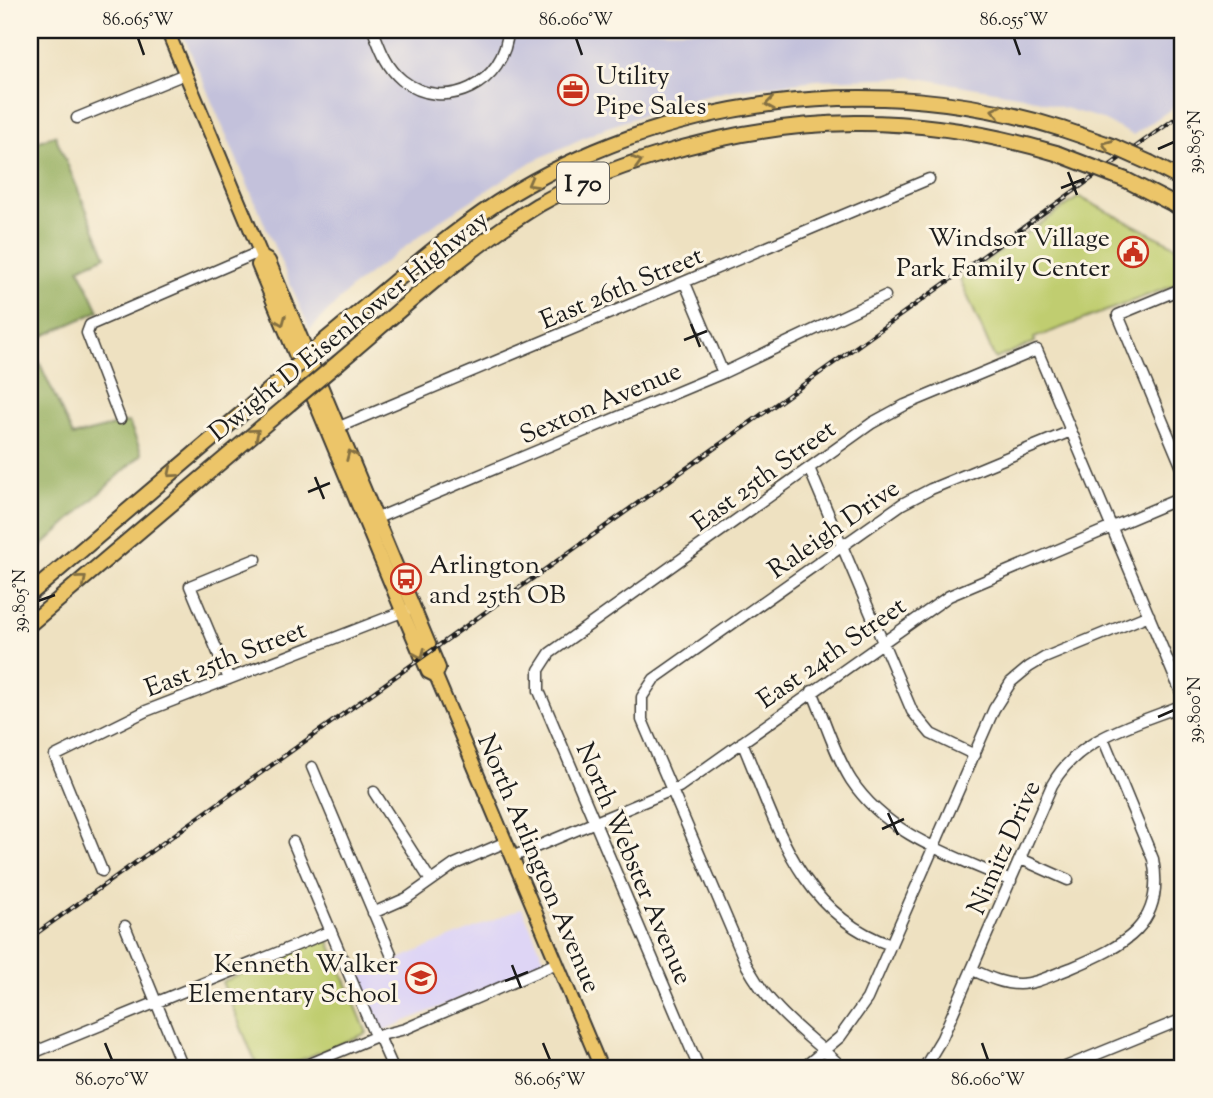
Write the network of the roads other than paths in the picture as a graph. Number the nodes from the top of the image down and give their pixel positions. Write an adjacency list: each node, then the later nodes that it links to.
1 (167, 30): 4 (main road, North Arlington Avenue)
2 (373, 30): 3 (street)
3 (508, 30)
4 (185, 74): 5 (street); 9 (main road, North Arlington Avenue)
5 (77, 118)
6 (929, 179): 10 (street, East 26th Street)
7 (1183, 180): 24 (highway, Dwight D Eisenhower Highway / I 70, one-way to 24, bridge)
8 (1183, 211): 27 (highway, Dwight D Eisenhower Highway / I 70, one-way to 8, bridge)
9 (260, 255): 14 (street); 15 (main road, North Arlington Avenue)
10 (685, 283): 13 (street); 15 (street, East 26th Street)
11 (1183, 288): 18 (street)
12 (885, 296): 13 (street, Sexton Avenue)
13 (723, 373): 20 (street, Sexton Avenue)
14 (120, 419)
15 (333, 429): 20 (main road, North Arlington Avenue)
16 (1071, 431): 17 (street, East 25th Street); 21 (street); 22 (street, Raleigh Drive)
17 (809, 468): 22 (street); 29 (street, East 25th Street)
18 (1183, 471)
19 (1183, 497): 21 (street, East 24th Street)
20 (371, 521): 25 (main road, North Arlington Avenue)
21 (1112, 527): 26 (street); 28 (street, East 24th Street)
22 (842, 546): 28 (street); 38 (street, Raleigh Drive)
23 (256, 559): 30 (street)
24 (30, 594)
25 (408, 609): 30 (street, East 25th Street); 42 (main road, North Arlington Avenue)
26 (1149, 615): 32 (street); 36 (street)
27 (30, 624)
28 (882, 641): 31 (street, East 24th Street); 36 (street)
29 (538, 673): 40 (street, North Webster Avenue)
30 (229, 679): 46 (street, East 25th Street)
31 (813, 691): 35 (street, East 24th Street); 43 (street)
32 (1183, 697)
33 (1183, 705): 34 (street, Nimitz Drive)
34 (1103, 738): 45 (street, Nimitz Drive); 56 (street)
35 (742, 741): 38 (street, East 24th Street); 53 (street)
36 (975, 755): 43 (street)
37 (312, 768): 50 (street)
38 (672, 790): 40 (street, East 24th Street); 60 (street)
39 (373, 792): 48 (street)
40 (595, 822): 44 (street, East 24th Street); 66 (street, North Webster Avenue)
41 (293, 842): 52 (street)
42 (506, 842): 44 (main road, North Arlington Avenue); 48 (street)
43 (934, 848): 49 (street); 53 (street)
44 (512, 856): 55 (main road, North Arlington Avenue)
45 (1021, 859): 47 (street); 49 (street, Nimitz Drive)
46 (102, 871)
47 (1068, 880)
48 (432, 881): 50 (street)
49 (1011, 881): 56 (street, Nimitz Drive)
50 (373, 913): 54 (street)
51 (125, 926): 57 (street)
52 (331, 931): 57 (street); 59 (street)
53 (891, 945): 60 (street)
54 (391, 954)
55 (557, 963): 59 (street); 65 (main road, North Arlington Avenue)
56 (973, 970): 69 (street, Nimitz Drive)
57 (155, 1002): 61 (street); 62 (street)
58 (1183, 1019): 70 (street)
59 (377, 1036): 63 (street); 64 (street)
60 (825, 1051): 67 (street); 68 (street)
61 (30, 1054)
62 (183, 1068)
63 (300, 1068)
64 (393, 1068)
65 (601, 1068)
66 (699, 1068)
67 (803, 1068)
68 (843, 1068)
69 (923, 1068)
70 (1063, 1068)

